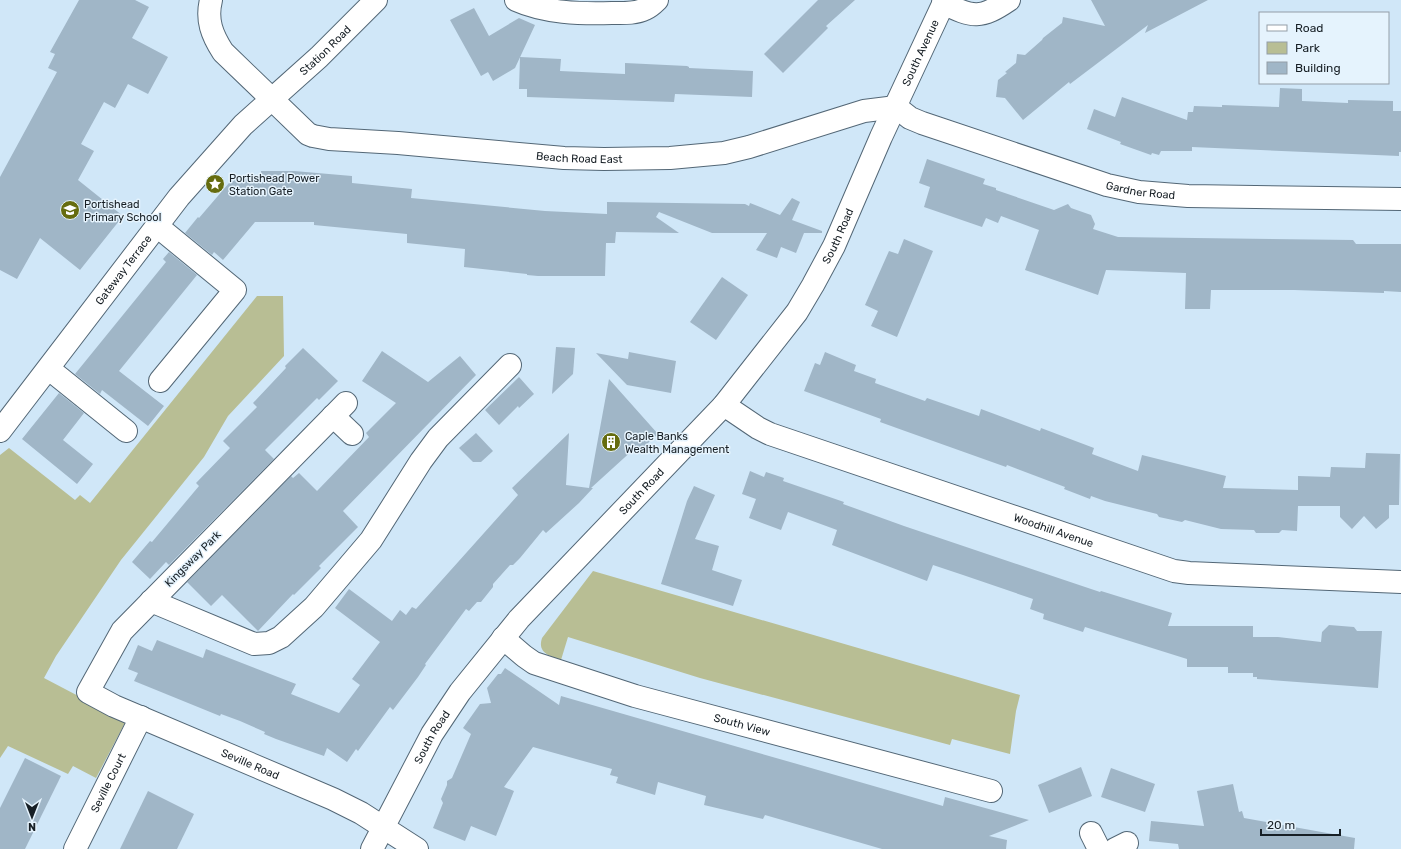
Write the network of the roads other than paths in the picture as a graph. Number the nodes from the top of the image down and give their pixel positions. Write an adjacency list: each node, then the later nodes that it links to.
1 (211, 0): 7 (street, Beach Road East)
2 (376, 0): 7 (street, Station Road)
3 (516, 0): 4 (street)
4 (657, 0)
5 (1009, 0): 6 (street)
6 (944, 2): 8 (street, South Avenue)
7 (272, 99): 8 (street, Beach Road East); 10 (street, Gateway Terrace)
8 (896, 107): 9 (street, Gardner Road); 14 (street, South Road)
9 (1401, 199)
10 (157, 226): 12 (street, Gateway Terrace); 13 (street)
11 (510, 366): 19 (street)
12 (49, 369): 15 (street, Gateway Terrace); 16 (street)
13 (160, 381)
14 (724, 404): 18 (street, Woodhill Avenue); 20 (street, South Road)
15 (0, 431)
16 (126, 431)
17 (352, 434): 19 (street, Kingsway Park)
18 (1401, 582)
19 (151, 601): 21 (street, Kingsway Park)
20 (503, 638): 23 (street, South View); 24 (street, South Road)
21 (114, 706): 22 (street, Seville Road)
22 (141, 717): 24 (street, Seville Road); 25 (street, Seville Court)
23 (991, 791)
24 (383, 827): 26 (street, South Road); 27 (street)
25 (75, 849)
26 (372, 849)
27 (417, 849)

